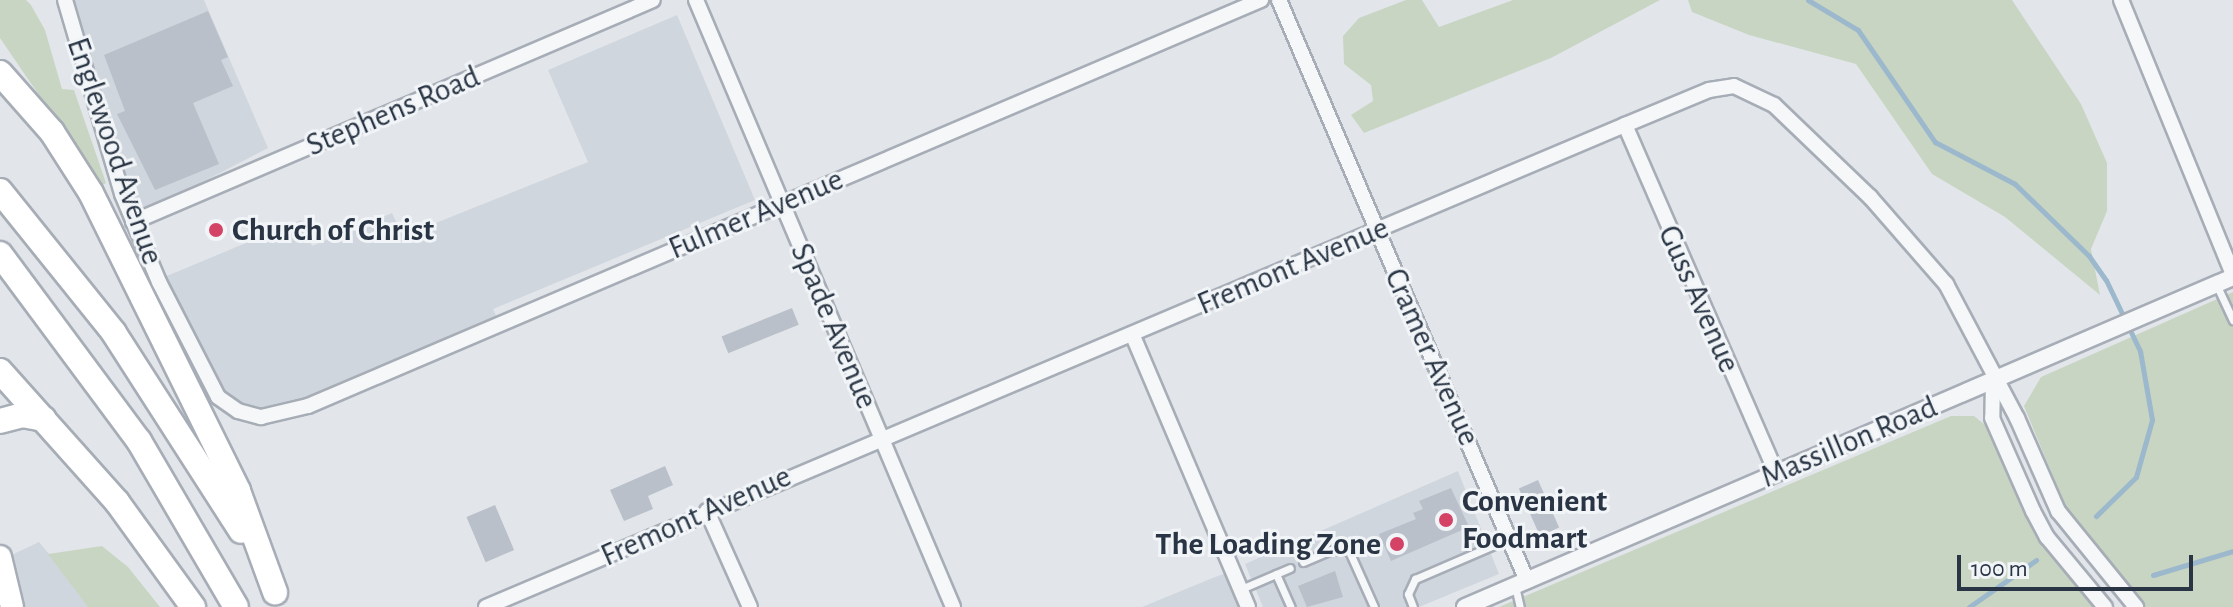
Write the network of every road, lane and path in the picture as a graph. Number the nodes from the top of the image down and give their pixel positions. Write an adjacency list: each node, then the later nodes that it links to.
1 (65, 0): 11 (street, Englewood Avenue)
2 (653, 0): 11 (street, Stephens Road)
3 (696, 0): 10 (street, Spade Avenue)
4 (1261, 0): 10 (street, Fulmer Avenue)
5 (1279, 0): 12 (street, Cramer Avenue)
6 (2121, 0): 14 (street)
7 (0, 73): 33 (highway)
8 (1625, 125): 12 (street, Fremont Avenue); 19 (street, Fremont Avenue); 24 (street, Guss Avenue)
9 (0, 191): 33 (highway)
10 (782, 204): 20 (street, Fulmer Avenue); 23 (street, Spade Avenue)
11 (133, 222): 20 (street, Englewood Avenue)
12 (1377, 231): 17 (street, Fremont Avenue); 26 (street, Cramer Avenue)
13 (0, 254): 37 (highway)
14 (2233, 276): 15 (street, Massillon Road)
15 (2216, 284): 16 (lane); 19 (street, Massillon Road)
16 (2233, 320)
17 (1133, 336): 23 (street, Fremont Avenue); 32 (street)
18 (0, 371): 21 (highway)
19 (1993, 378): 24 (street, Massillon Road); 47 (street); 48 (street, Fremont Avenue)
20 (249, 415)
21 (44, 419): 22 (highway); 36 (highway)
22 (0, 421)
23 (881, 436): 25 (street, Fremont Avenue); 40 (street, Spade Avenue)
24 (1776, 473): 31 (street, Massillon Road)
25 (707, 511): 34 (street, Fremont Avenue); 39 (street)
26 (1510, 538): 31 (street, Cramer Avenue); 44 (lane)
27 (0, 557): 35 (main road)
28 (1303, 562): 43 (lane)
29 (1290, 568): 30 (lane)
30 (1276, 574): 32 (lane); 42 (lane)
31 (1521, 584): 45 (street, Massillon Road); 46 (lane)
32 (1241, 589): 41 (street)
33 (279, 600)
34 (513, 602): 38 (street, Fremont Avenue)
35 (12, 607)
36 (193, 607)
37 (236, 607)
38 (486, 607)
39 (750, 607)
40 (953, 607)
41 (1248, 607)
42 (1291, 607)
43 (1374, 607)
44 (1413, 607)
45 (1465, 607)
46 (1520, 607)
47 (2105, 607)
48 (2136, 607)

